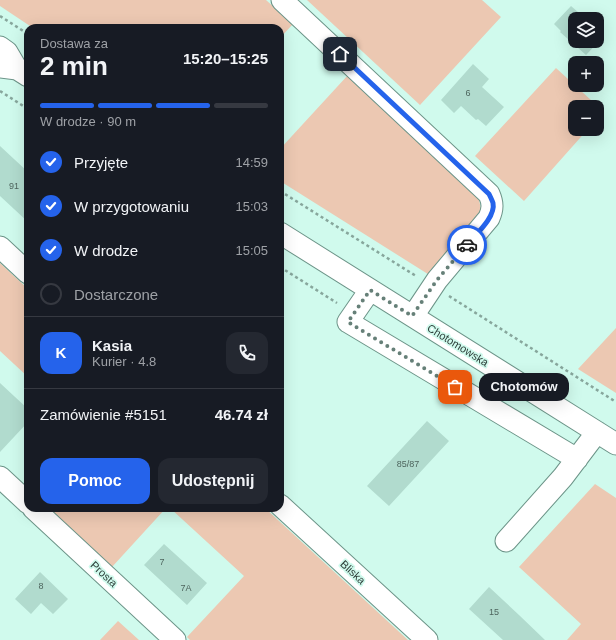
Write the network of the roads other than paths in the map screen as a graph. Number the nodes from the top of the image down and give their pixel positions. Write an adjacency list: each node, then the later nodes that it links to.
1 (282, 0): 8 (street)
2 (0, 47): 3 (street)
3 (15, 70)
4 (284, 236): 7 (street, Chotomowska)
5 (0, 247): 6 (street)
6 (24, 269)
7 (370, 290): 8 (street, Chotomowska); 11 (street)
8 (412, 316): 9 (street, Chotomowska)
9 (597, 432): 10 (street, Chotomowska); 11 (street)
10 (616, 444)
11 (577, 459): 16 (street)
12 (0, 477): 13 (street)
13 (24, 499)
14 (284, 509): 18 (street, Bliska)
15 (37, 512): 17 (street, Prosta)
16 (506, 541)
17 (175, 640)
18 (427, 640)

